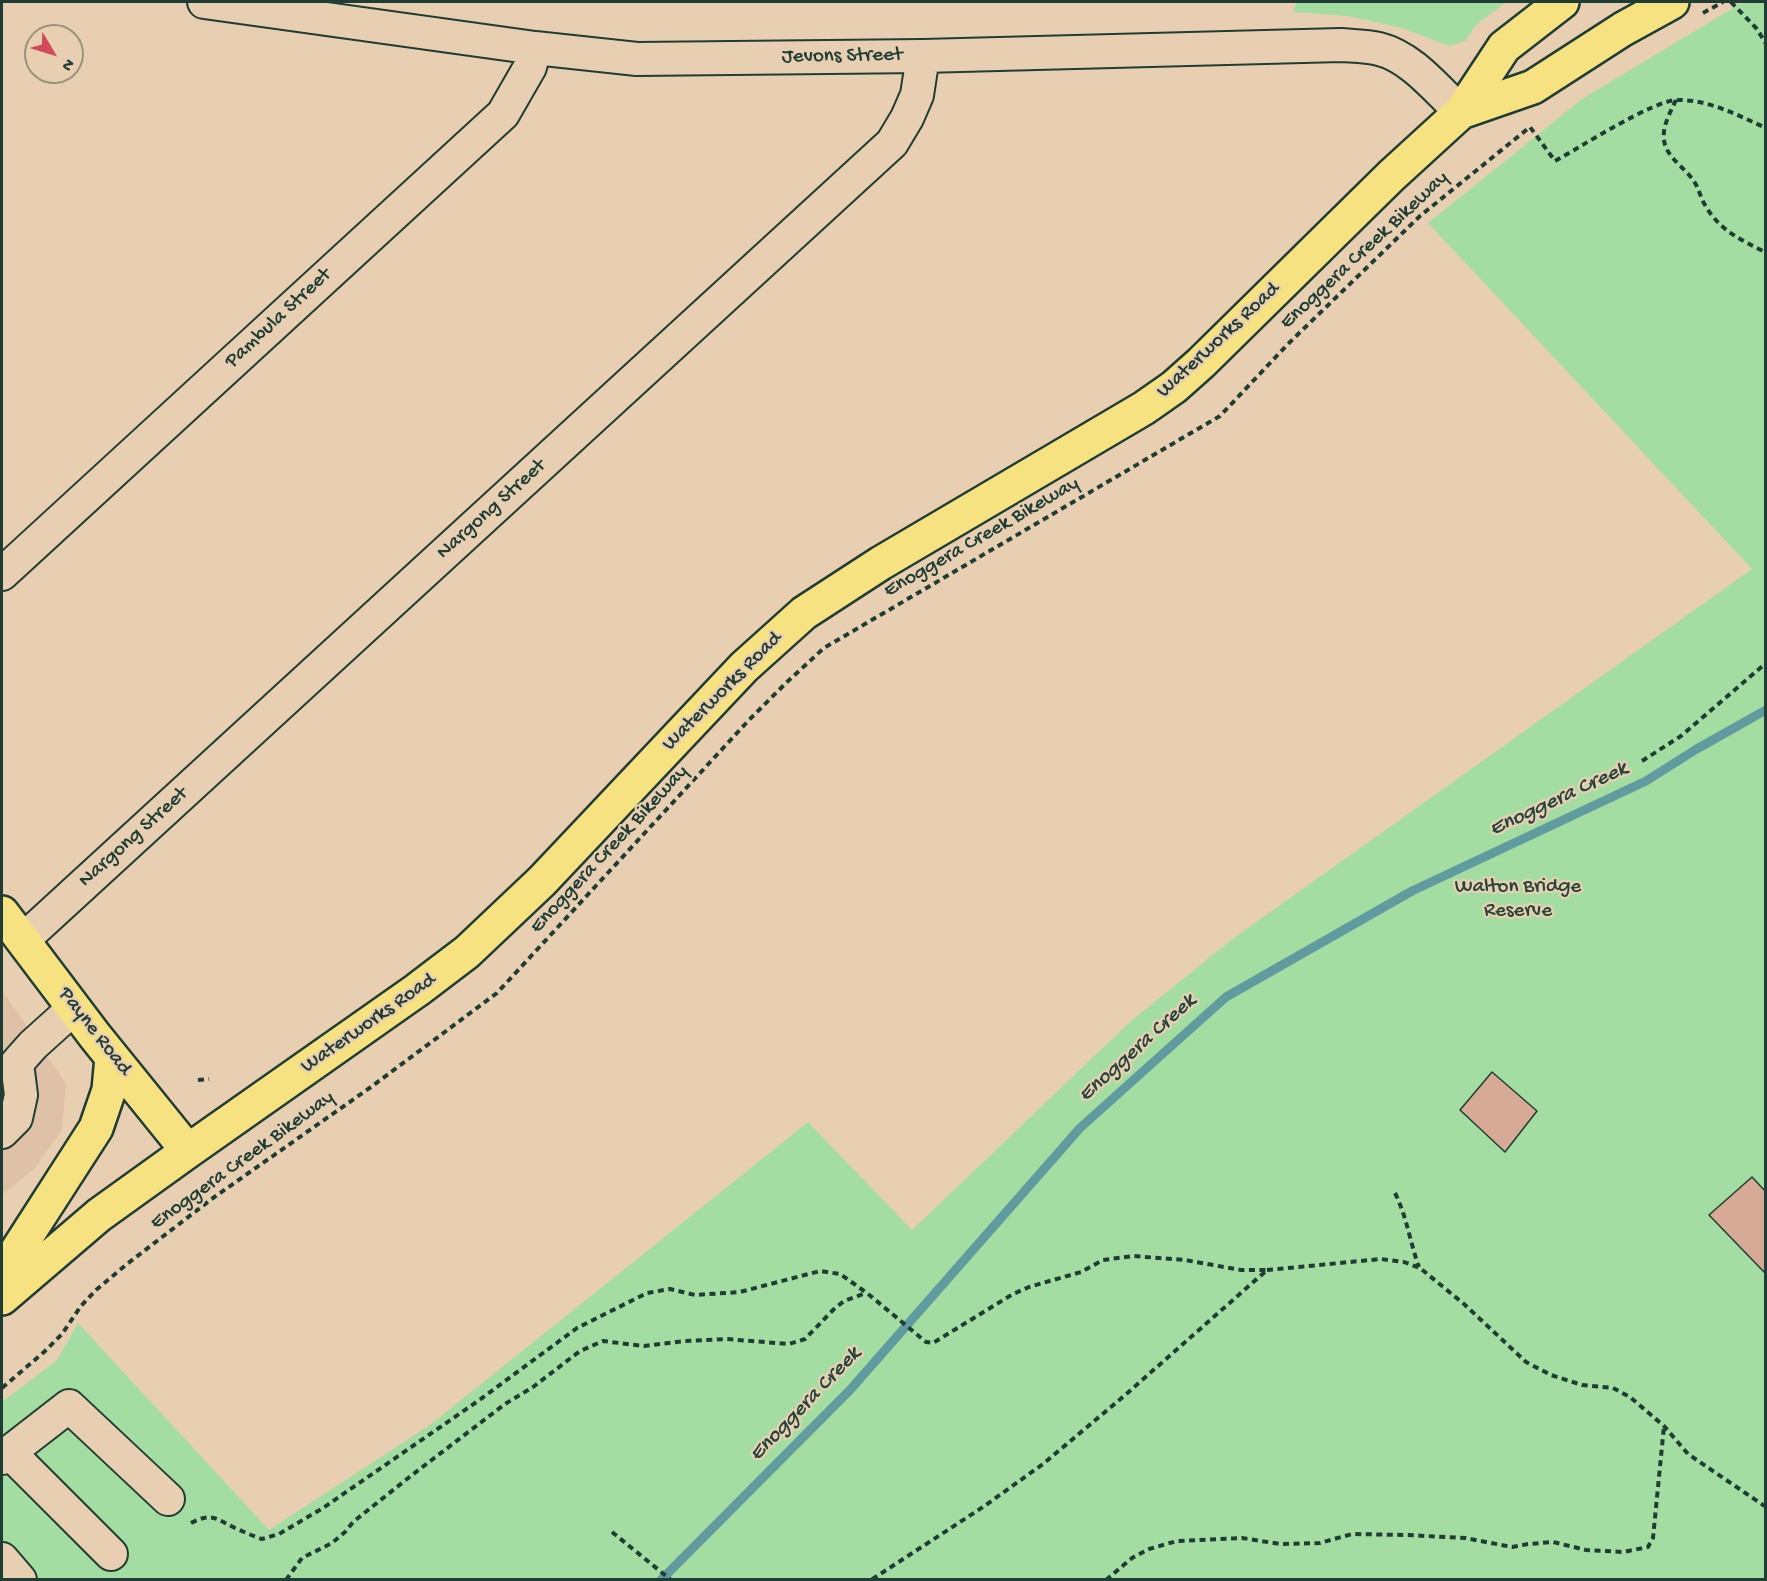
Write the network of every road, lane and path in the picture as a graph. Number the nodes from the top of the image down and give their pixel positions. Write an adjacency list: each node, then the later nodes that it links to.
1 (204, 2): 6 (street, Jevons Street)
2 (1562, 2): 9 (main road, Waterworks Road)
3 (1731, 2): 5 (path)
4 (1659, 9): 9 (main road, Waterworks Road)
5 (1766, 44)
6 (535, 48): 7 (street, Jevons Street); 12 (street, Pambula Street)
7 (923, 56): 9 (street, Jevons Street); 16 (street, Nargong Street)
8 (1676, 99): 10 (path); 11 (path); 29 (path, Enoggera Creek Bikeway)
9 (1461, 112): 22 (main road, Waterworks Road)
10 (1766, 128)
11 (1765, 252)
12 (2, 574)
13 (1766, 663): 14 (path)
14 (1642, 761)
15 (2, 913): 16 (main road, Payne Road)
16 (23, 940): 17 (main road, Payne Road)
17 (74, 1008): 18 (main road, Payne Road); 21 (street)
18 (112, 1057): 22 (main road, Payne Road); 26 (main road)
19 (209, 1079): 20 (path)
20 (198, 1080)
21 (2, 1132)
22 (188, 1151): 28 (main road, Waterworks Road)
23 (1395, 1193): 24 (path)
24 (1420, 1268): 25 (path); 30 (path)
25 (1267, 1270): 27 (path); 41 (path)
26 (2, 1274)
27 (867, 1293): 34 (path); 39 (path)
28 (2, 1298)
29 (2, 1388)
30 (1664, 1426): 33 (path); 42 (path)
31 (5, 1455): 32 (street); 36 (street)
32 (168, 1499)
33 (1766, 1507)
34 (188, 1524)
35 (612, 1532): 40 (path)
36 (111, 1554)
37 (2, 1559): 38 (street)
38 (20, 1580)
39 (286, 1580)
40 (671, 1580)
41 (871, 1580)
42 (1106, 1580)

